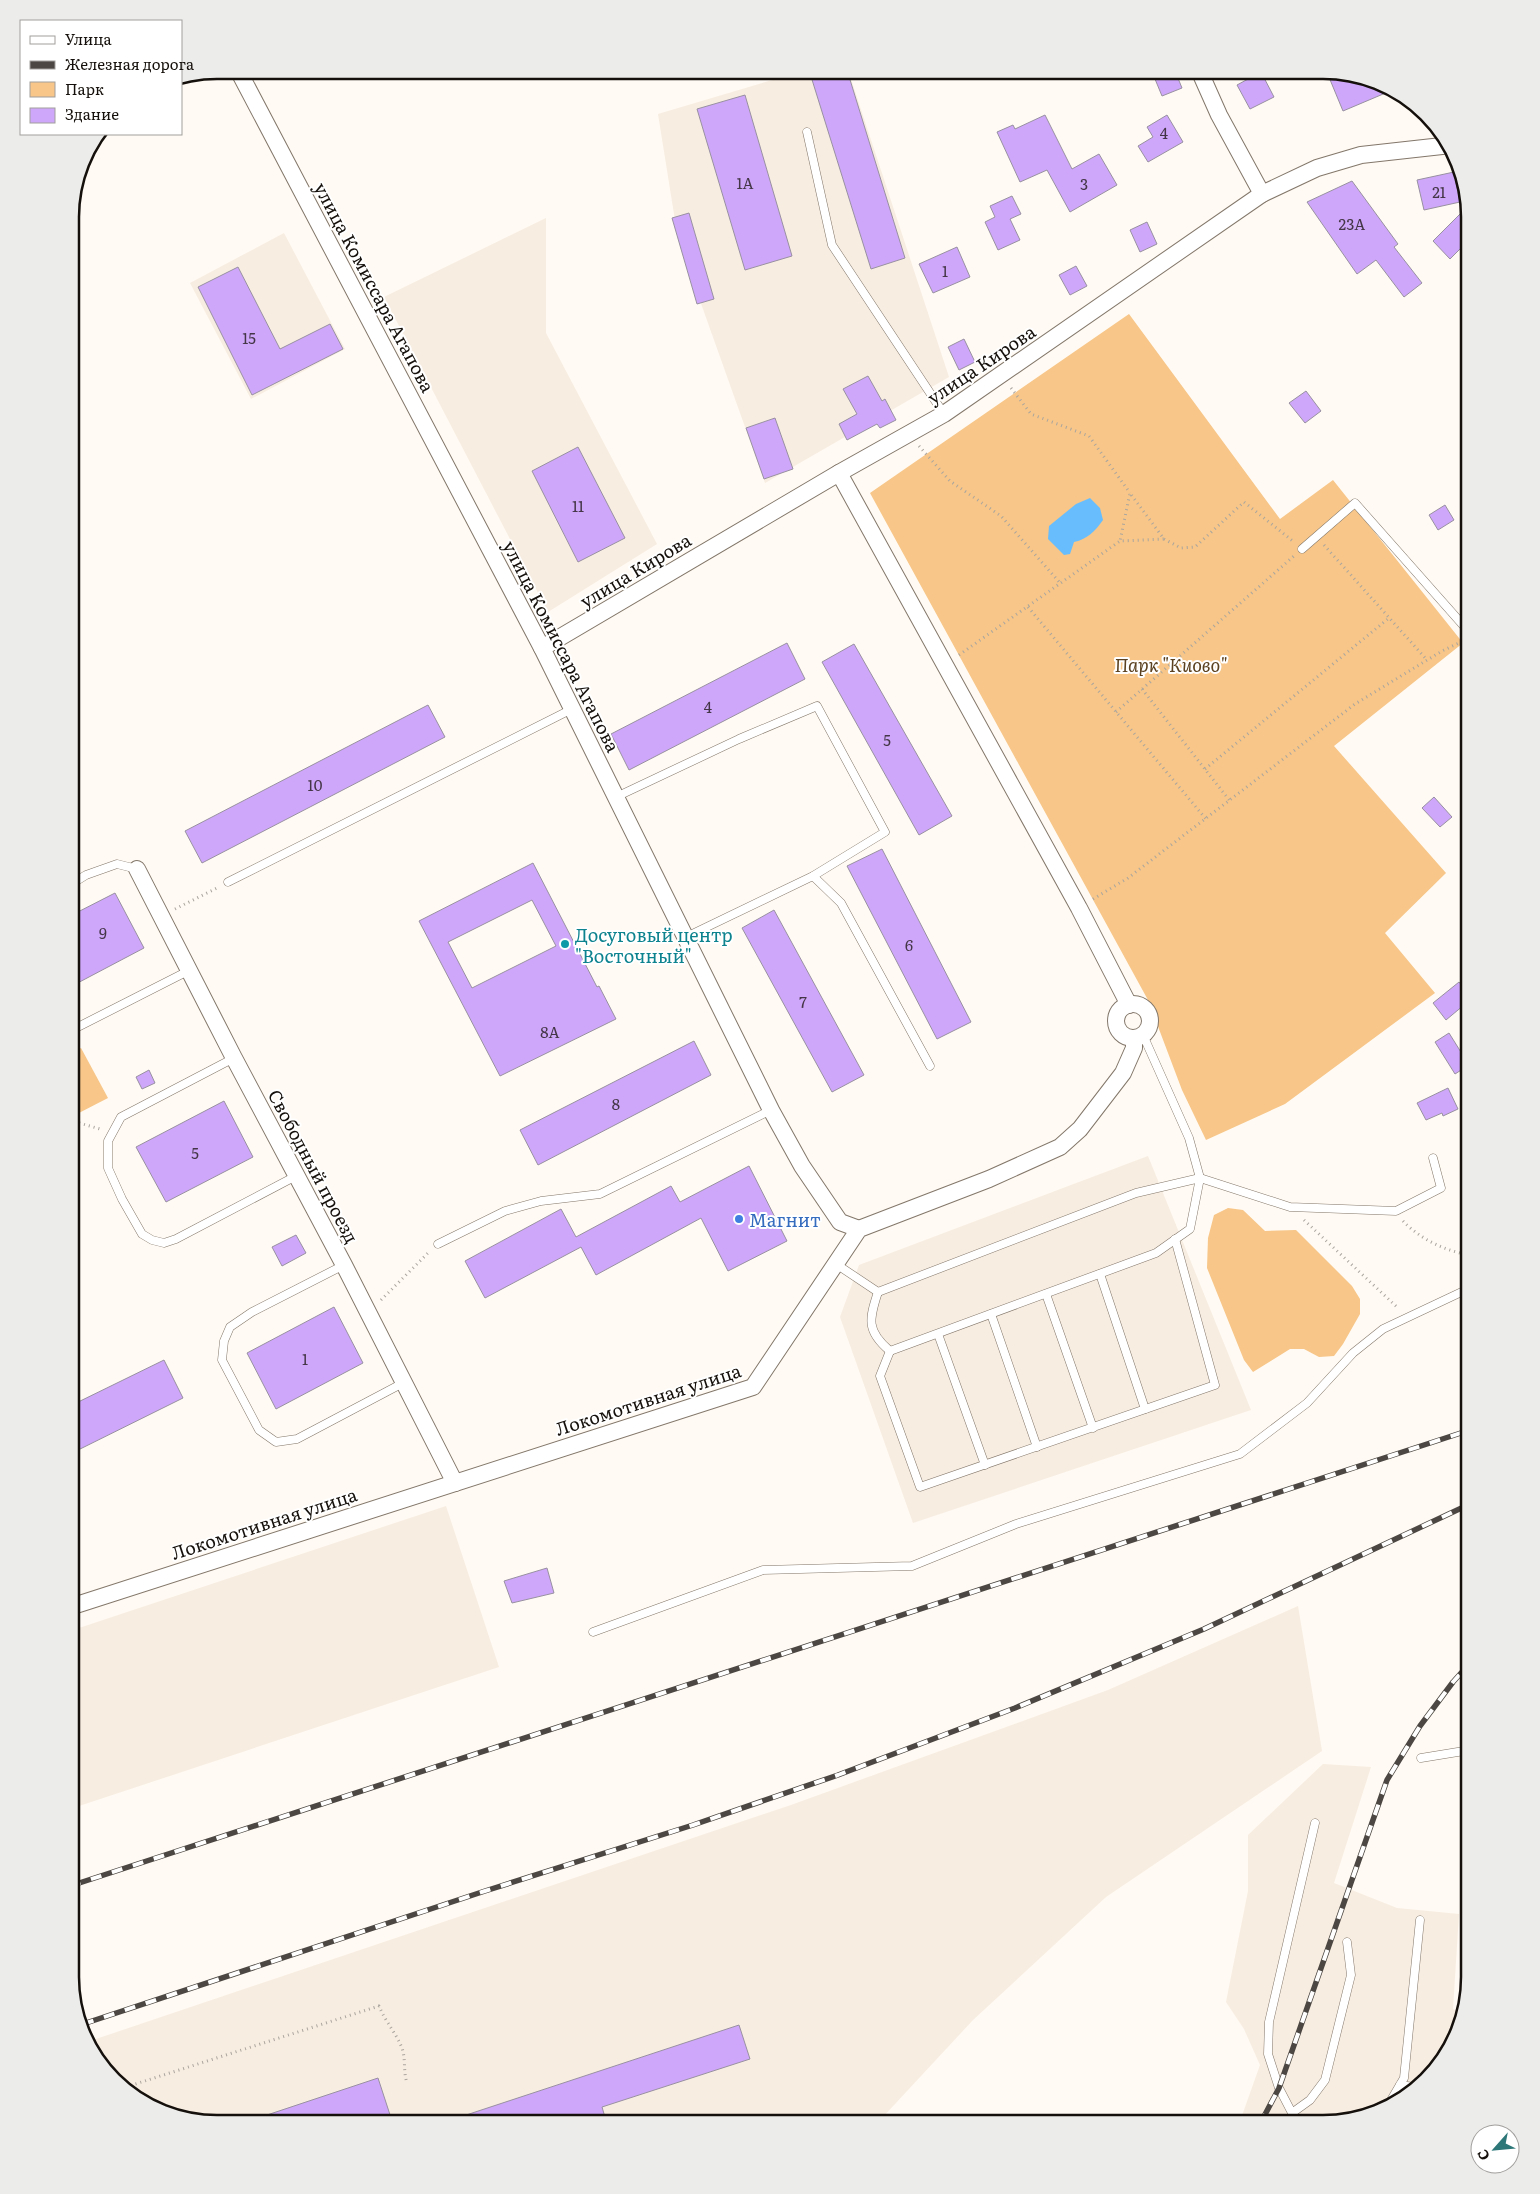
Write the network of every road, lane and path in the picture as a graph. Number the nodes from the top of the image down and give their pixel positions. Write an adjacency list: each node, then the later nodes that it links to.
1 (243, 79): 20 (street, улица Комиссара Агапова)
2 (1204, 79): 5 (street)
3 (807, 132): 7 (lane)
4 (1442, 146): 5 (street, улица Кирова)
5 (1262, 194): 6 (street, улица Кирова)
6 (1001, 376): 7 (street, улица Кирова); 10 (path)
7 (944, 414): 8 (street, улица Кирова)
8 (908, 434): 9 (street, улица Кирова); 15 (path)
9 (839, 473): 20 (street, улица Кирова); 22 (street)
10 (1130, 493): 12 (path); 13 (path)
11 (1316, 537): 14 (lane); 17 (path); 18 (lane)
12 (1164, 539): 13 (path); 14 (path)
13 (1120, 542): 15 (path)
14 (1302, 549): 23 (path)
15 (1061, 584): 16 (path)
16 (1028, 607): 22 (path); 25 (path)
17 (1389, 618): 21 (path); 26 (path)
18 (1461, 624)
19 (1461, 643): 21 (path)
20 (542, 648): 24 (street, улица Комиссара Агапова)
21 (1427, 660): 28 (path)
22 (945, 665): 34 (street)
23 (1142, 689): 25 (path); 26 (path)
24 (572, 710): 27 (street, улица Комиссара Агапова); 33 (lane)
25 (1116, 712): 29 (path)
26 (1205, 769): 28 (path)
27 (616, 797): 31 (lane); 36 (street, улица Комиссара Агапова)
28 (1230, 800): 29 (path)
29 (1206, 819): 34 (path)
30 (137, 869): 32 (lane); 35 (street, Свободный проезд)
31 (813, 876): 36 (lane); 42 (lane)
32 (79, 880)
33 (228, 882): 35 (path)
34 (1079, 908): 38 (street)
35 (162, 916): 37 (street, Свободный проезд)
36 (686, 937): 43 (street, улица Комиссара Агапова)
37 (190, 970): 39 (lane); 41 (street, Свободный проезд)
38 (1129, 1005): 40 (street); 40 (street)
39 (79, 1026)
40 (1138, 1037): 48 (lane); 51 (street)
41 (234, 1058): 45 (lane); 47 (street, Свободный проезд)
42 (930, 1066)
43 (771, 1110): 51 (street, улица Комиссара Агапова); 53 (lane)
44 (79, 1123): 45 (path)
45 (112, 1133): 47 (lane)
46 (1433, 1158): 50 (lane)
47 (296, 1176): 55 (street, Свободный проезд)
48 (1200, 1178): 49 (lane); 52 (lane); 58 (lane)
49 (1290, 1207): 50 (lane); 63 (path)
50 (1396, 1211): 54 (path)
51 (859, 1229): 56 (street, Локомотивная улица)
52 (1175, 1239): 57 (lane); 67 (lane)
53 (438, 1244): 61 (path)
54 (1461, 1252)
55 (344, 1264): 61 (street, Свободный проезд); 66 (lane)
56 (836, 1264): 58 (lane); 71 (street, Локомотивная улица)
57 (1100, 1274): 60 (lane); 67 (lane)
58 (878, 1292): 65 (lane)
59 (1461, 1292): 63 (lane)
60 (1046, 1294): 62 (lane); 68 (lane)
61 (368, 1312): 66 (street, Свободный проезд)
62 (991, 1314): 64 (lane); 69 (lane)
63 (1408, 1317): 73 (lane)
64 (938, 1334): 65 (lane); 70 (lane)
65 (890, 1351): 70 (lane)
66 (403, 1382): 71 (street, Свободный проезд)
67 (1145, 1409): 68 (lane)
68 (1093, 1428): 69 (lane)
69 (1037, 1447): 70 (lane)
70 (985, 1465)
71 (455, 1483): 72 (street, Локомотивная улица)
72 (79, 1604)
73 (593, 1632)
74 (1461, 1751): 75 (lane)
75 (1421, 1758)
76 (1315, 1823): 84 (lane)
77 (1420, 1920): 81 (lane)
78 (1347, 1942): 84 (lane)
79 (407, 2083): 80 (path)
80 (131, 2085)
81 (1400, 2085): 82 (lane); 83 (lane)
82 (1408, 2086)
83 (1394, 2095)
84 (1292, 2113)

